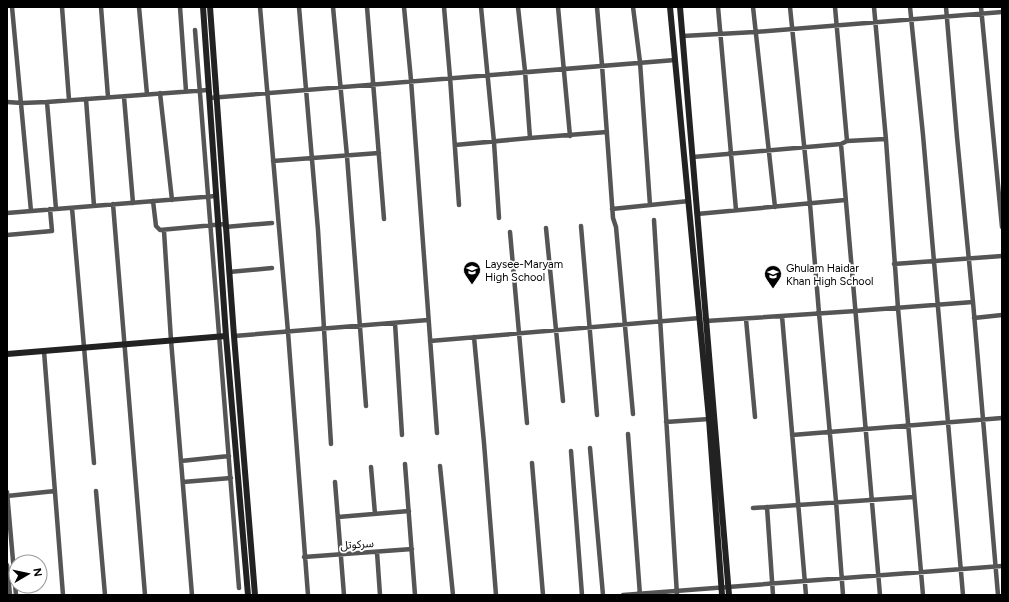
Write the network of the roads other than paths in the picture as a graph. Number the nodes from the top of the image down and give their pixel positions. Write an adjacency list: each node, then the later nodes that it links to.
1 (12, 7): 65 (street)
2 (62, 7): 62 (street)
3 (101, 7): 57 (street)
4 (139, 7): 56 (street)
5 (180, 7): 53 (street)
6 (202, 7): 51 (main road)
7 (210, 7): 59 (main road)
8 (260, 7): 54 (street)
9 (298, 7): 52 (street)
10 (333, 7): 49 (street)
11 (367, 7): 48 (street)
12 (404, 7): 47 (street)
13 (444, 7): 46 (street)
14 (481, 7): 45 (street)
15 (518, 7): 44 (street)
16 (558, 7): 43 (street)
17 (597, 7): 42 (street)
18 (633, 7): 41 (street)
19 (670, 7): 40 (main road)
20 (680, 7): 39 (main road)
21 (718, 7): 38 (street)
22 (753, 7): 37 (street)
23 (790, 7): 35 (street)
24 (835, 7): 34 (street)
25 (874, 7): 33 (street)
26 (910, 7): 32 (street)
27 (946, 7): 31 (street)
28 (981, 7): 30 (street)
29 (1002, 12): 30 (street)
30 (982, 14): 31 (street); 111 (street)
31 (946, 17): 32 (street); 117 (street)
32 (911, 20): 33 (street); 118 (street)
33 (875, 23): 34 (street); 69 (street)
34 (836, 26): 35 (street); 70 (street)
35 (793, 29): 37 (street); 74 (street)
36 (195, 30): 50 (street)
37 (755, 32): 38 (street); 75 (street)
38 (720, 34): 39 (street); 77 (street)
39 (683, 36): 79 (main road)
40 (675, 60): 41 (street); 87 (main road)
41 (640, 62): 42 (street); 92 (street)
42 (602, 65): 43 (street); 66 (street)
43 (563, 68): 44 (street); 67 (street)
44 (525, 71): 45 (street); 68 (street)
45 (487, 74): 46 (street); 71 (street)
46 (450, 77): 47 (street); 73 (street)
47 (411, 80): 48 (street); 137 (street)
48 (372, 84): 49 (street); 76 (street)
49 (340, 87): 52 (street); 78 (street)
50 (199, 90): 51 (street); 53 (street); 83 (street)
51 (208, 90): 61 (main road)
52 (306, 90): 54 (street); 80 (street)
53 (186, 91): 55 (street)
54 (268, 92): 59 (street); 81 (street)
55 (160, 93): 56 (street); 84 (street)
56 (147, 94): 58 (street)
57 (108, 97): 58 (street); 60 (street)
58 (124, 97): 88 (street)
59 (216, 97): 61 (street); 109 (main road)
60 (86, 98): 62 (street); 93 (street)
61 (209, 98): 82 (main road)
62 (69, 100): 64 (street)
63 (7, 102): 65 (street)
64 (48, 102): 65 (street); 97 (street)
65 (22, 103): 100 (street)
66 (607, 132): 67 (street); 96 (street)
67 (570, 136): 68 (street)
68 (530, 138): 71 (street)
69 (885, 139): 70 (street); 119 (street)
70 (846, 141): 72 (street)
71 (494, 142): 73 (street); 103 (street)
72 (841, 144): 74 (street); 85 (street)
73 (455, 145): 91 (street)
74 (805, 148): 75 (street); 90 (street)
75 (768, 151): 77 (street); 94 (street)
76 (379, 153): 78 (street); 104 (street)
77 (731, 154): 79 (street); 99 (street)
78 (347, 156): 80 (street); 141 (street)
79 (692, 157): 102 (main road)
80 (312, 159): 81 (street); 143 (street)
81 (272, 161): 145 (street)
82 (216, 196): 83 (street); 107 (main road)
83 (208, 197): 84 (street); 108 (street)
84 (172, 200): 86 (street)
85 (845, 200): 90 (street); 130 (street)
86 (153, 201): 88 (street); 113 (street)
87 (689, 201): 92 (street); 122 (main road)
88 (133, 203): 89 (street)
89 (113, 204): 93 (street); 153 (street)
90 (810, 204): 94 (street); 131 (street)
91 (459, 205)
92 (650, 205): 96 (street)
93 (94, 206): 95 (street)
94 (775, 207): 99 (street)
95 (72, 208): 97 (street); 154 (street)
96 (612, 208): 140 (street)
97 (56, 209): 98 (street)
98 (50, 210): 100 (street); 115 (street)
99 (736, 210): 102 (street)
100 (31, 211): 101 (street)
101 (7, 213)
102 (697, 214): 122 (main road)
103 (499, 218)
104 (384, 219)
105 (654, 220): 138 (street)
106 (272, 223): 109 (street)
107 (218, 225): 108 (street); 109 (street); 124 (main road)
108 (211, 226): 113 (street); 149 (street)
109 (225, 226): 121 (main road)
110 (581, 226): 142 (street)
111 (1002, 227)
112 (546, 228): 144 (street)
113 (164, 231): 151 (street)
114 (510, 232): 146 (street)
115 (7, 235)
116 (1002, 256): 117 (street)
117 (969, 259): 118 (street); 125 (street)
118 (934, 262): 119 (street); 127 (street)
119 (894, 264): 129 (street)
120 (272, 268): 121 (street)
121 (229, 272): 123 (main road)
122 (699, 278): 135 (main road)
123 (230, 286): 124 (main road); 126 (main road)
124 (223, 287): 128 (main road)
125 (973, 302): 127 (street); 134 (street)
126 (232, 305): 128 (main road); 148 (main road)
127 (937, 305): 129 (street); 166 (street)
128 (224, 306): 147 (main road)
129 (898, 308): 130 (street); 168 (street)
130 (856, 311): 131 (street); 169 (street)
131 (819, 313): 133 (street); 170 (street)
132 (1002, 315): 134 (street)
133 (782, 316): 136 (street); 174 (street)
134 (974, 318): 164 (street)
135 (703, 319): 136 (street); 138 (street); 163 (main road); 218 (main road)
136 (746, 319): 161 (street)
137 (428, 320): 139 (street); 152 (street)
138 (660, 322): 140 (street); 165 (street)
139 (395, 323): 141 (street); 172 (street)
140 (625, 324): 142 (street); 159 (street)
141 (359, 326): 143 (street); 158 (street)
142 (590, 327): 144 (street); 160 (street)
143 (324, 329): 145 (street); 175 (street)
144 (555, 330): 146 (street); 157 (street)
145 (288, 332): 148 (street); 206 (street)
146 (519, 333): 150 (street); 167 (street)
147 (226, 336): 149 (main road); 210 (main road)
148 (234, 336): 211 (main road)
149 (220, 337): 151 (main road); 178 (street)
150 (474, 337): 152 (street); 236 (street)
151 (171, 340): 153 (main road); 179 (street)
152 (430, 341): 171 (street)
153 (124, 344): 154 (main road); 228 (street)
154 (84, 347): 155 (main road); 180 (street)
155 (44, 351): 156 (main road); 190 (street)
156 (7, 354)
157 (563, 401)
158 (366, 406)
159 (633, 414)
160 (597, 415)
161 (755, 417)
162 (1002, 418): 164 (street)
163 (709, 419): 165 (street); 218 (main road)
164 (983, 420): 166 (street); 209 (street)
165 (666, 422): 222 (street)
166 (948, 423): 168 (street); 212 (street)
167 (527, 424)
168 (908, 426): 169 (street); 192 (street)
169 (865, 429): 170 (street); 193 (street)
170 (829, 432): 174 (street); 194 (street)
171 (437, 433)
172 (402, 434)
173 (628, 434): 223 (street)
174 (792, 435): 196 (street)
175 (331, 444)
176 (590, 448): 239 (street)
177 (571, 451): 238 (street)
178 (229, 456): 179 (street); 185 (street)
179 (181, 461): 186 (street)
180 (94, 463)
181 (532, 463): 237 (street)
182 (405, 464): 199 (street)
183 (371, 466): 200 (street)
184 (440, 466): 235 (street)
185 (231, 478): 186 (street); 219 (street)
186 (183, 482): 229 (street)
187 (335, 482): 201 (street)
188 (96, 491): 227 (street)
189 (7, 492): 191 (street)
190 (55, 492): 191 (street); 226 (street)
191 (7, 496): 195 (street)
192 (914, 497): 193 (street); 213 (street)
193 (872, 500): 194 (street); 214 (street)
194 (836, 502): 196 (street); 215 (street)
195 (8, 504): 202 (street)
196 (798, 505): 197 (street); 216 (street)
197 (767, 507): 198 (street); 217 (street)
198 (753, 508)
199 (409, 511): 200 (street); 203 (street)
200 (375, 514): 201 (street)
201 (338, 517): 205 (street)
202 (8, 521): 225 (street)
203 (412, 549): 204 (street, سرکوتل); 234 (street)
204 (377, 552): 205 (street, سرکوتل); 233 (street)
205 (341, 554): 206 (street, سرکوتل); 232 (street)
206 (304, 557): 231 (street)
207 (7, 565): 224 (street)
208 (1002, 566): 209 (street)
209 (996, 567): 212 (street); 249 (street)
210 (246, 569): 211 (main road); 221 (main road)
211 (254, 569): 220 (main road)
212 (960, 570): 213 (street); 248 (street)
213 (921, 573): 214 (street); 247 (street)
214 (878, 575): 215 (street); 246 (street)
215 (842, 579): 216 (street); 245 (street)
216 (805, 581): 217 (street); 244 (street)
217 (772, 583): 218 (street); 243 (street)
218 (725, 587): 222 (street); 241 (main road); 242 (main road)
219 (239, 588)
220 (254, 588): 221 (main road); 230 (main road)
221 (248, 592)
222 (676, 593): 223 (street)
223 (640, 594): 240 (street)
224 (10, 595)
225 (16, 595)
226 (63, 595)
227 (105, 595)
228 (144, 595)
229 (192, 595)
230 (255, 595)
231 (308, 595)
232 (344, 595)
233 (380, 595)
234 (415, 595)
235 (453, 595)
236 (496, 595)
237 (543, 595)
238 (582, 595)
239 (602, 595)
240 (623, 595)
241 (722, 595)
242 (729, 595)
243 (773, 595)
244 (806, 595)
245 (843, 595)
246 (880, 595)
247 (923, 595)
248 (963, 595)
249 (998, 595)

